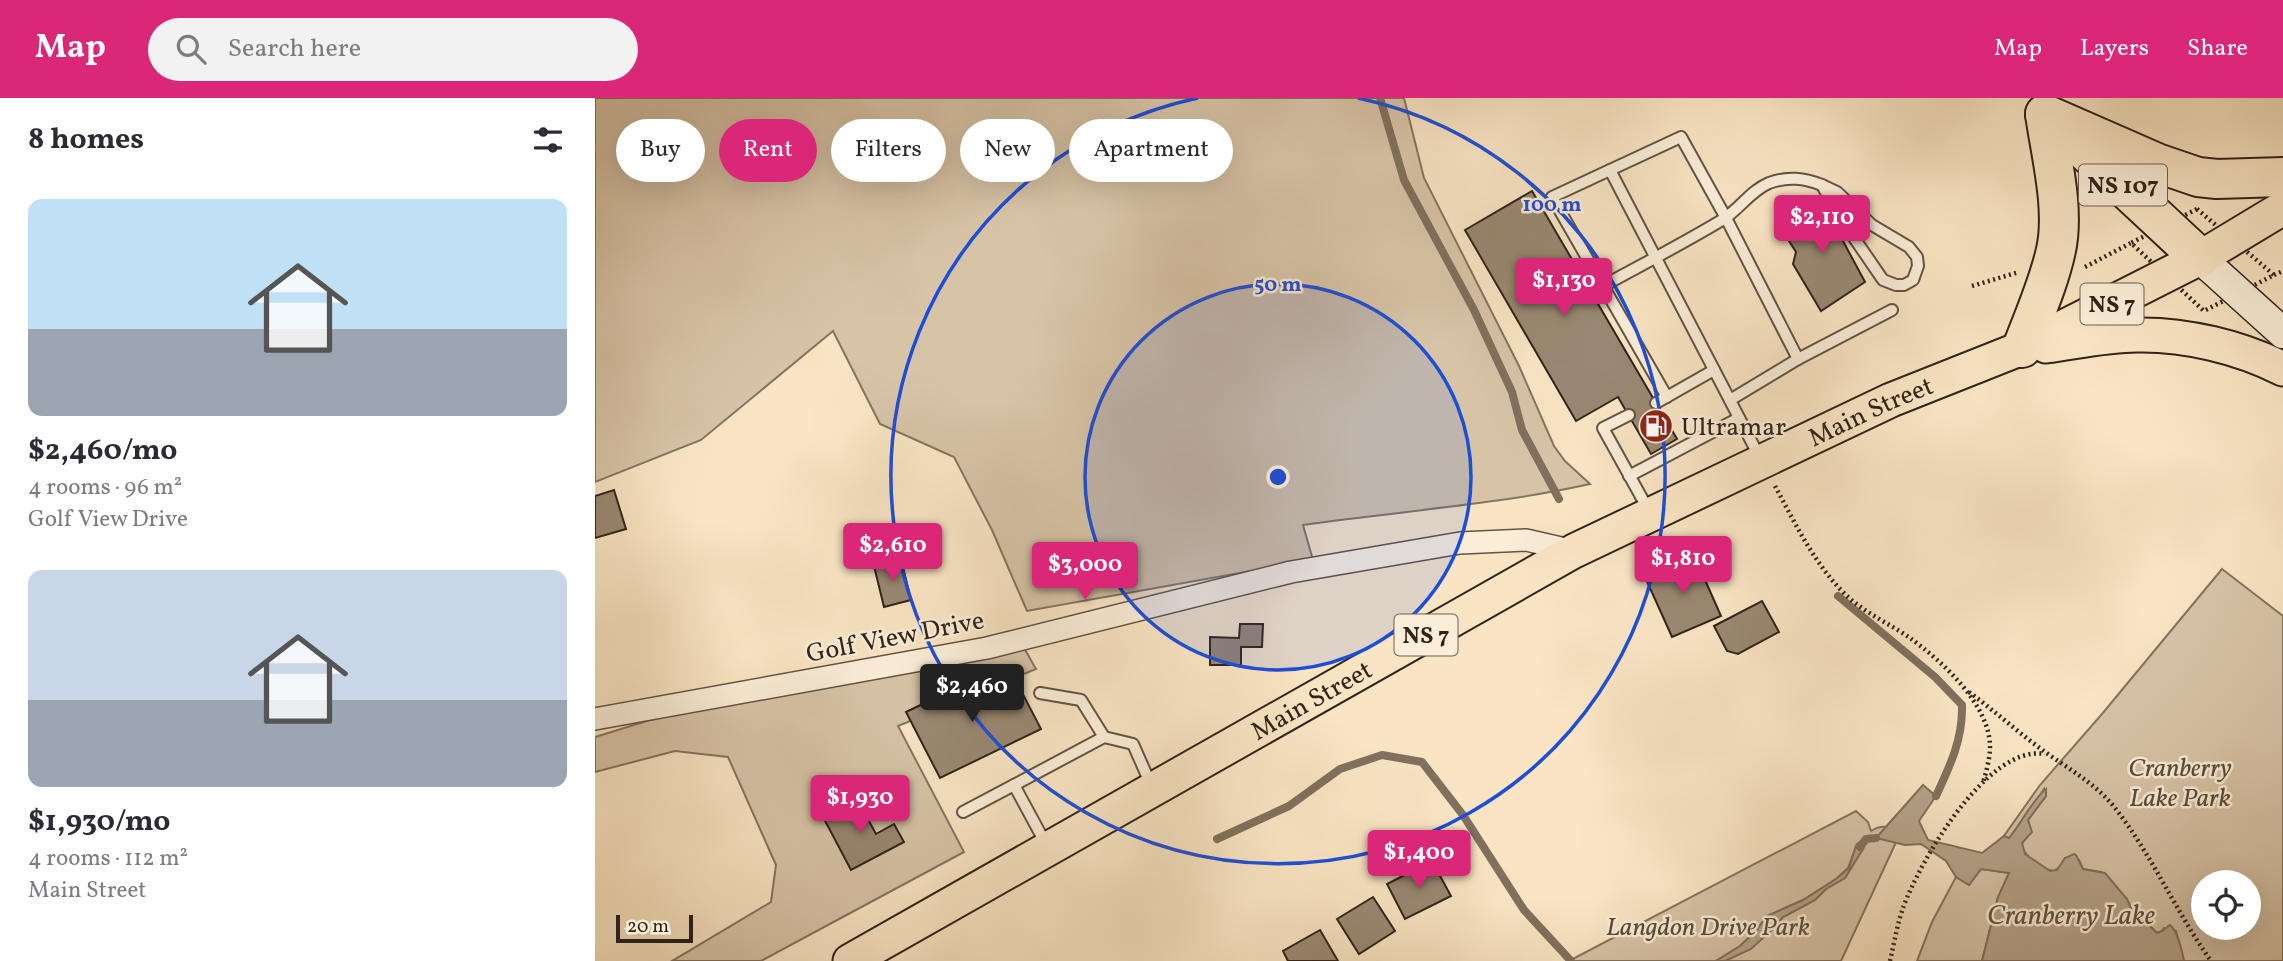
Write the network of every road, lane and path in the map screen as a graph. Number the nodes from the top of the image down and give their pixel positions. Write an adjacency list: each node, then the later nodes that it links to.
1 (2036, 106): 3 (highway); 9 (highway, NS 107); 18 (highway)
2 (1610, 170): 6 (lane); 8 (lane); 14 (lane)
3 (2283, 177)
4 (1822, 186): 4 (lane); 6 (lane)
5 (2283, 208): 9 (main road, NS 7)
6 (1726, 218): 8 (lane); 19 (lane)
7 (2131, 243): 10 (path)
8 (1656, 258): 14 (lane); 21 (lane)
9 (2200, 258): 17 (main road); 18 (main road, Main Street / NS 7)
10 (2078, 270)
11 (2025, 271): 15 (path)
12 (2283, 271): 13 (path)
13 (2274, 275)
14 (1603, 286): 22 (lane)
15 (1972, 286)
16 (1892, 310): 19 (lane)
17 (2283, 333)
18 (2022, 348): 20 (main road); 27 (main road, Main Street / NS 7)
19 (1798, 359): 23 (lane)
20 (2283, 369)
21 (1714, 370): 22 (lane); 23 (lane)
22 (1667, 397): 24 (lane)
23 (1730, 400): 26 (lane)
24 (1656, 403)
25 (1629, 415): 28 (lane)
26 (1739, 418): 27 (lane); 28 (lane)
27 (1761, 461): 29 (main road, Main Street / NS 7); 31 (path)
28 (1629, 476): 29 (lane)
29 (1651, 514): 30 (main road, Main Street / NS 7)
30 (1574, 551): 33 (street, Golf View Drive); 38 (main road, Main Street / NS 7)
31 (1965, 690): 35 (path); 36 (path)
32 (1040, 693): 34 (lane)
33 (595, 719)
34 (1104, 737): 37 (lane); 38 (lane)
35 (2048, 754): 36 (path); 43 (path)
36 (1983, 783): 42 (path)
37 (1014, 785): 39 (lane); 40 (lane)
38 (1153, 789): 40 (main road, Main Street / NS 7)
39 (963, 812)
40 (1048, 849): 41 (main road, Main Street / NS 7)
41 (851, 961)
42 (1890, 961)
43 (2211, 961)

